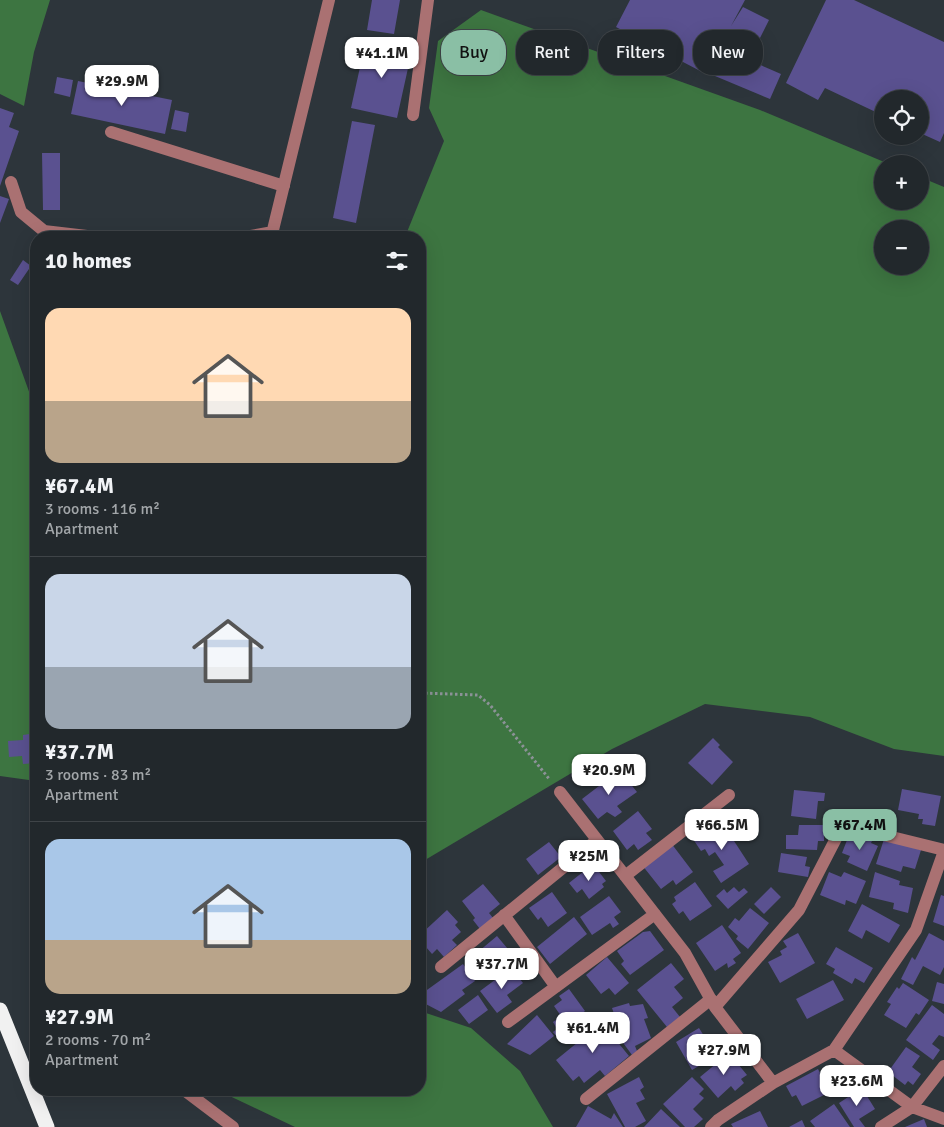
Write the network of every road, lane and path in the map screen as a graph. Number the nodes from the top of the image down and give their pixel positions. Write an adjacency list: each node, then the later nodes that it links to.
1 (330, 0): 6 (street)
2 (428, 0): 3 (street)
3 (413, 115)
4 (111, 132): 6 (street)
5 (11, 182): 7 (street)
6 (284, 186): 8 (street)
7 (44, 231)
8 (273, 231)
9 (426, 693): 10 (path)
10 (560, 792): 12 (street)
11 (729, 795): 14 (street)
12 (597, 840): 14 (street); 16 (street)
13 (944, 851): 19 (street); 24 (street)
14 (625, 876): 15 (street)
15 (655, 914): 18 (street); 19 (street)
16 (504, 916): 17 (street); 18 (street)
17 (441, 966)
18 (556, 987): 21 (street)
19 (713, 1003): 26 (street); 30 (street)
20 (0, 1010): 23 (highway)
21 (508, 1022)
22 (0, 1034): 23 (street)
23 (14, 1044): 27 (highway)
24 (834, 1050): 26 (street); 31 (street)
25 (944, 1066): 31 (street)
26 (773, 1083): 35 (street)
27 (30, 1084)
28 (35, 1096): 33 (highway)
29 (192, 1096): 34 (street)
30 (586, 1099)
31 (912, 1107): 32 (street); 36 (street)
32 (944, 1119)
33 (47, 1127)
34 (232, 1127)
35 (711, 1127)
36 (881, 1127)

